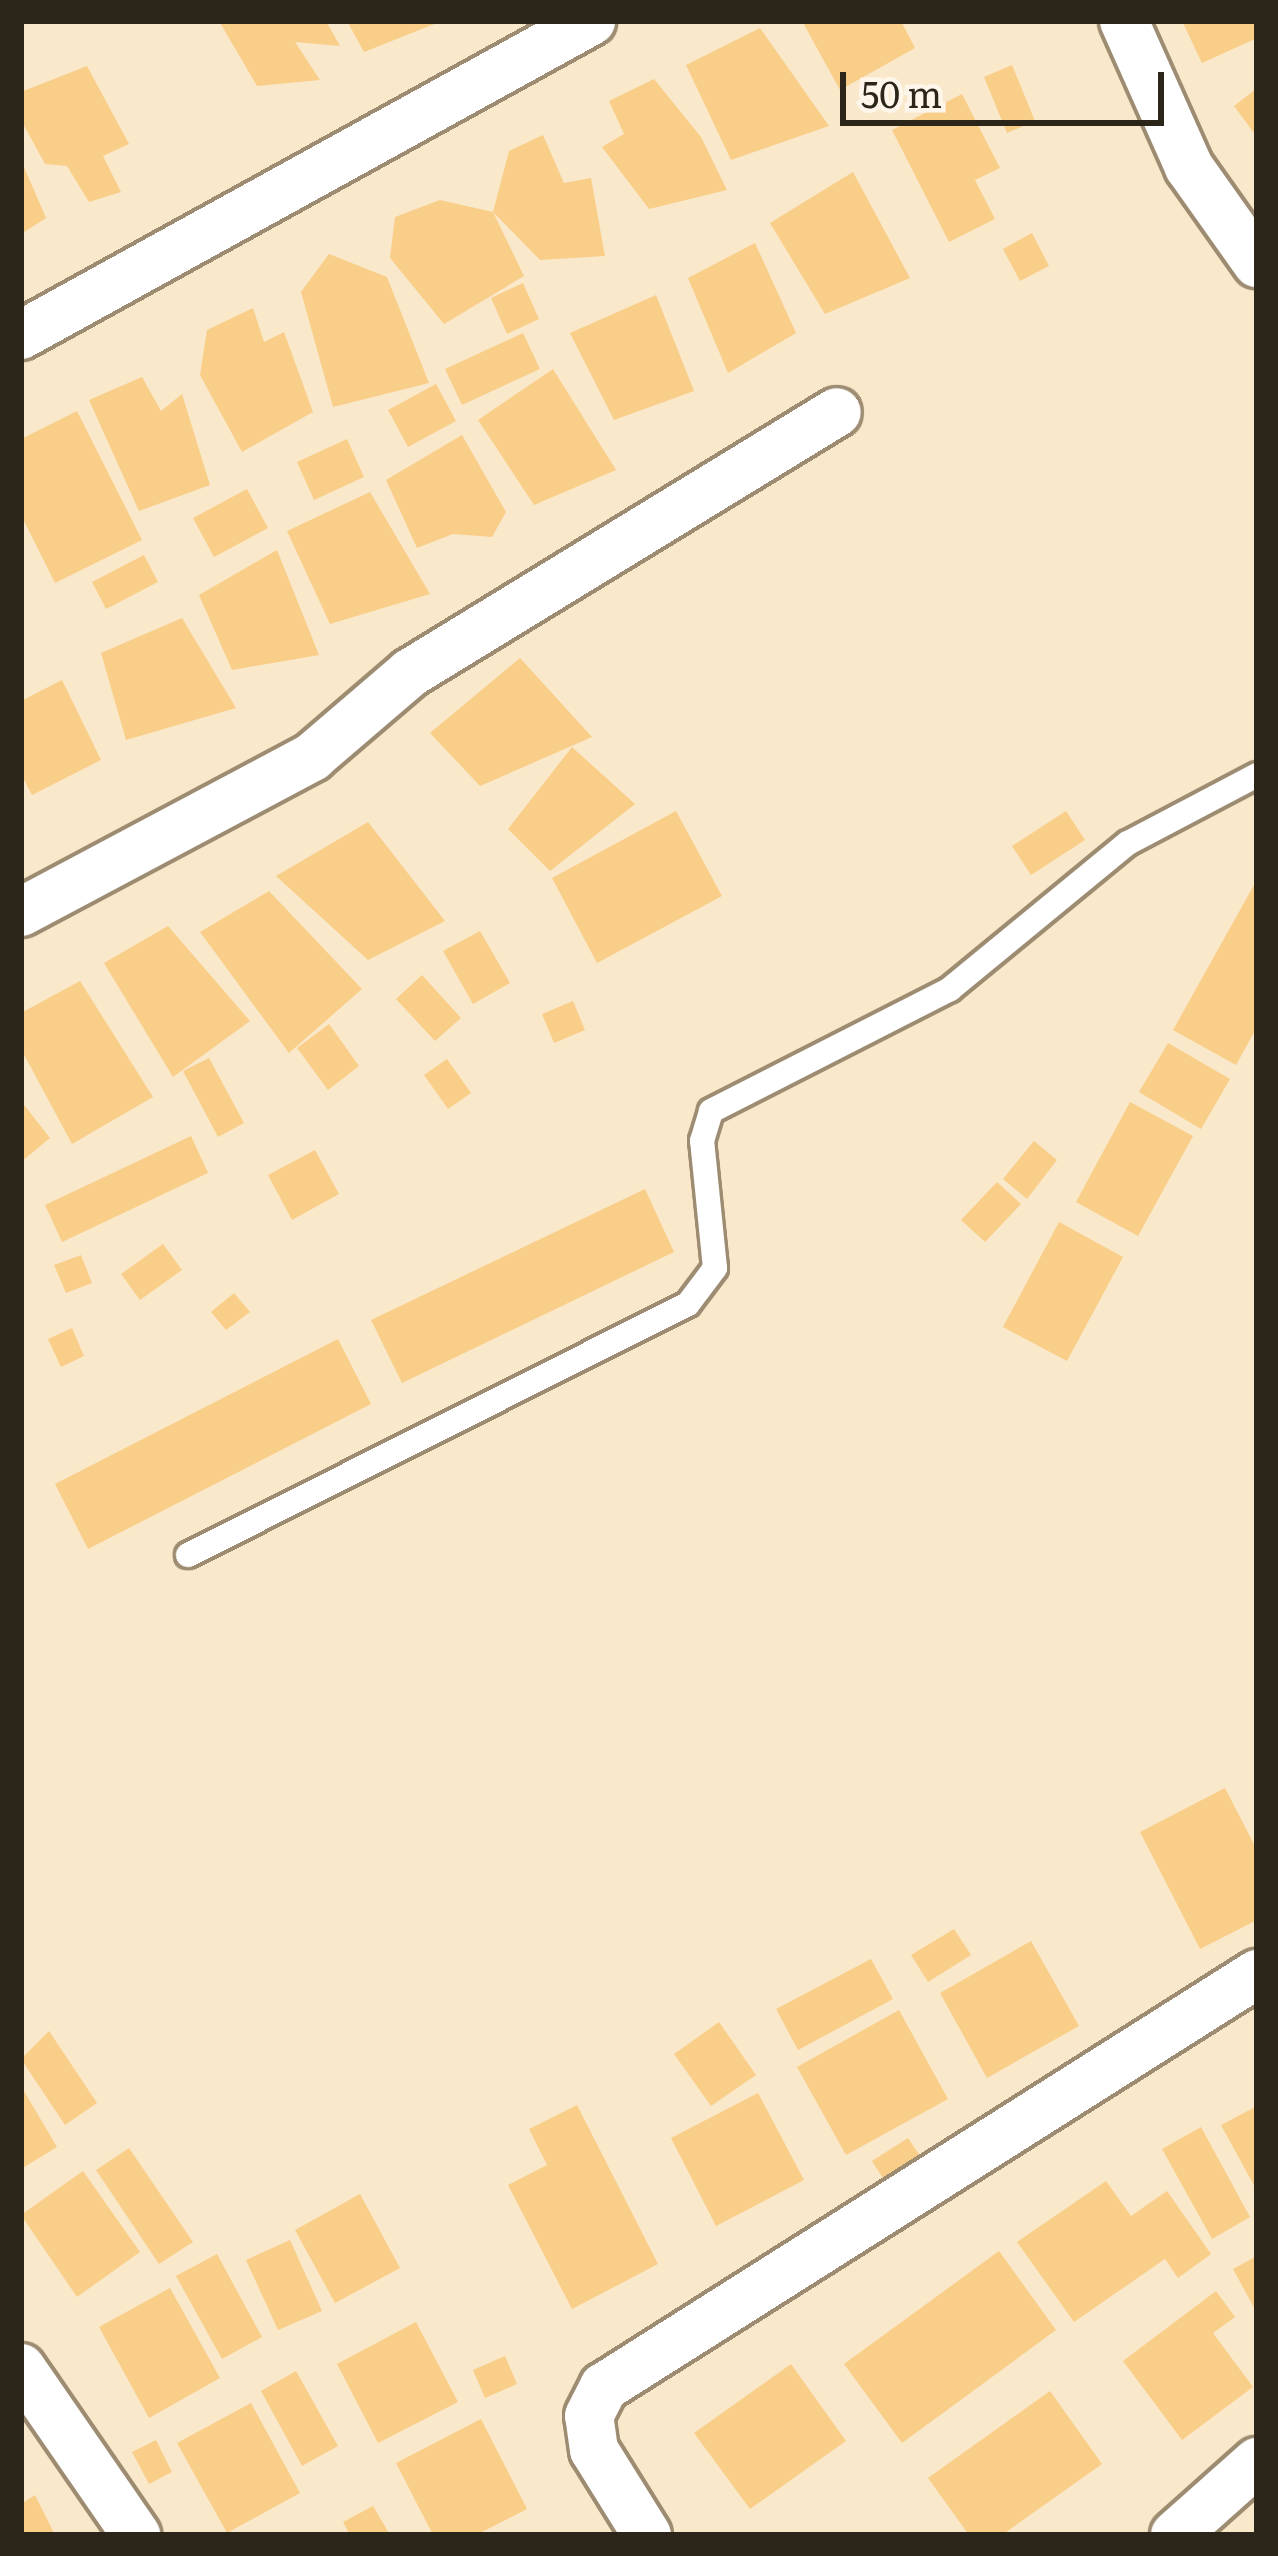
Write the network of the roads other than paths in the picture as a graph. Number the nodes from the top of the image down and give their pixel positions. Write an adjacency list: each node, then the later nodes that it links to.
1 (591, 21): 4 (street)
2 (1124, 21): 3 (street)
3 (1257, 263)
4 (21, 334)
5 (837, 412): 7 (street)
6 (1253, 782): 8 (lane)
7 (21, 912)
8 (188, 1555)
9 (1257, 1974): 13 (street)
10 (21, 2368): 12 (street)
11 (1257, 2462): 14 (street)
12 (136, 2535)
13 (647, 2535)
14 (1175, 2535)

